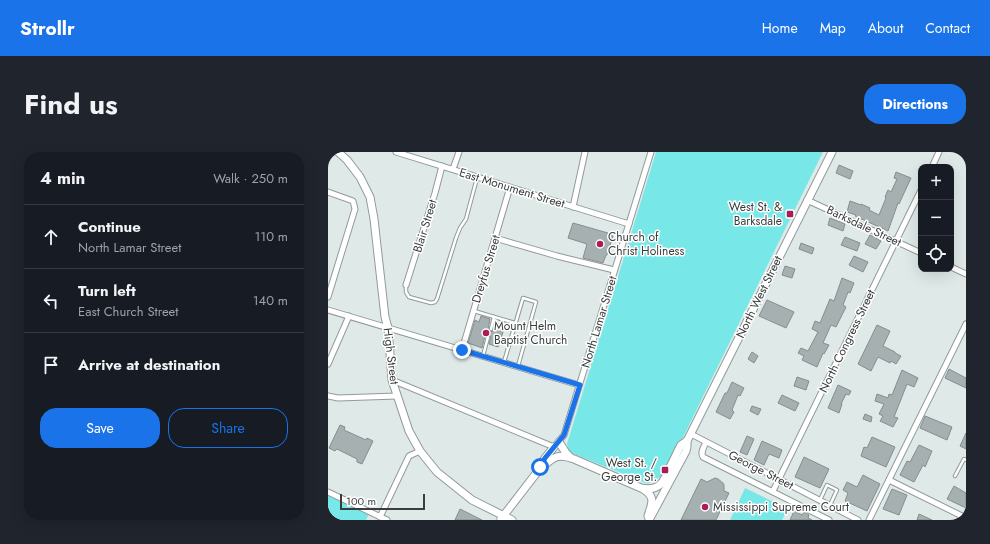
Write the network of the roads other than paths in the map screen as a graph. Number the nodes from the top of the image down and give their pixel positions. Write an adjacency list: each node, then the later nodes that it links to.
1 (338, 152): 32 (street, High Street)
2 (396, 152): 9 (street, East Monument Street)
3 (459, 152): 10 (street)
4 (585, 152): 16 (street)
5 (651, 152): 17 (street, North Lamar Street)
6 (832, 152): 15 (street, North West Street)
7 (939, 152): 8 (street)
8 (933, 164)
9 (442, 166): 10 (street, East Monument Street); 24 (street, Blair Street)
10 (453, 169): 11 (street, East Monument Street)
11 (478, 177): 12 (street, East Monument Street); 24 (lane)
12 (510, 188): 16 (street, East Monument Street); 18 (street, Dreyfus Street)
13 (328, 192): 25 (street)
14 (918, 196): 19 (street, North Congress Street)
15 (808, 200): 19 (street, Barksdale Street); 44 (street, North West Street)
16 (573, 207): 17 (street, East Monument Street)
17 (629, 224): 22 (street, North Lamar Street)
18 (495, 238): 22 (street); 27 (street, Dreyfus Street)
19 (896, 242): 20 (street, Barksdale Street); 53 (street, North Congress Street)
20 (918, 252)
21 (954, 268): 23 (street)
22 (614, 270): 41 (street, North Lamar Street)
23 (966, 274)
24 (406, 285)
25 (328, 298)
26 (328, 310): 28 (street)
27 (473, 311): 29 (lane); 35 (street, Dreyfus Street)
28 (349, 316): 32 (street); 38 (street)
29 (494, 317): 30 (lane); 33 (lane)
30 (515, 323): 37 (lane); 39 (lane)
31 (966, 324): 54 (street)
32 (388, 328): 35 (street); 40 (street, High Street)
33 (491, 329)
34 (488, 337): 36 (lane)
35 (462, 350): 36 (street)
36 (482, 356): 37 (street)
37 (504, 362): 39 (street)
38 (328, 364)
39 (518, 366): 41 (street)
40 (392, 380): 43 (street, High Street); 47 (street)
41 (580, 385): 47 (street, North Lamar Street)
42 (328, 396): 43 (street)
43 (397, 396): 48 (street, High Street)
44 (691, 434): 45 (street, North West Street); 46 (street, George Street)
45 (687, 441): 55 (street, North West Street); 65 (street, North West Street)
46 (706, 442): 53 (street, George Street); 57 (street, George Street)
47 (556, 445): 49 (street); 51 (street, North Lamar Street)
48 (420, 451): 60 (street); 61 (street, High Street)
49 (574, 459): 51 (street); 55 (street)
50 (966, 460): 52 (lane)
51 (538, 471): 61 (street, North Lamar Street)
52 (956, 476)
53 (779, 479): 57 (street, North Congress Street); 58 (street, George Street)
54 (889, 480): 62 (street); 68 (street)
55 (641, 488): 65 (street)
56 (328, 492): 60 (street)
57 (773, 492): 66 (street, George Street)
58 (820, 500): 59 (street, George Street); 59 (lane)
59 (830, 505): 67 (street, George Street)
60 (380, 517): 63 (street)
61 (501, 518): 64 (street, High Street)
62 (966, 518)
63 (387, 520)
64 (512, 520)
65 (648, 520)
66 (829, 520)
67 (858, 520)
68 (869, 520)

